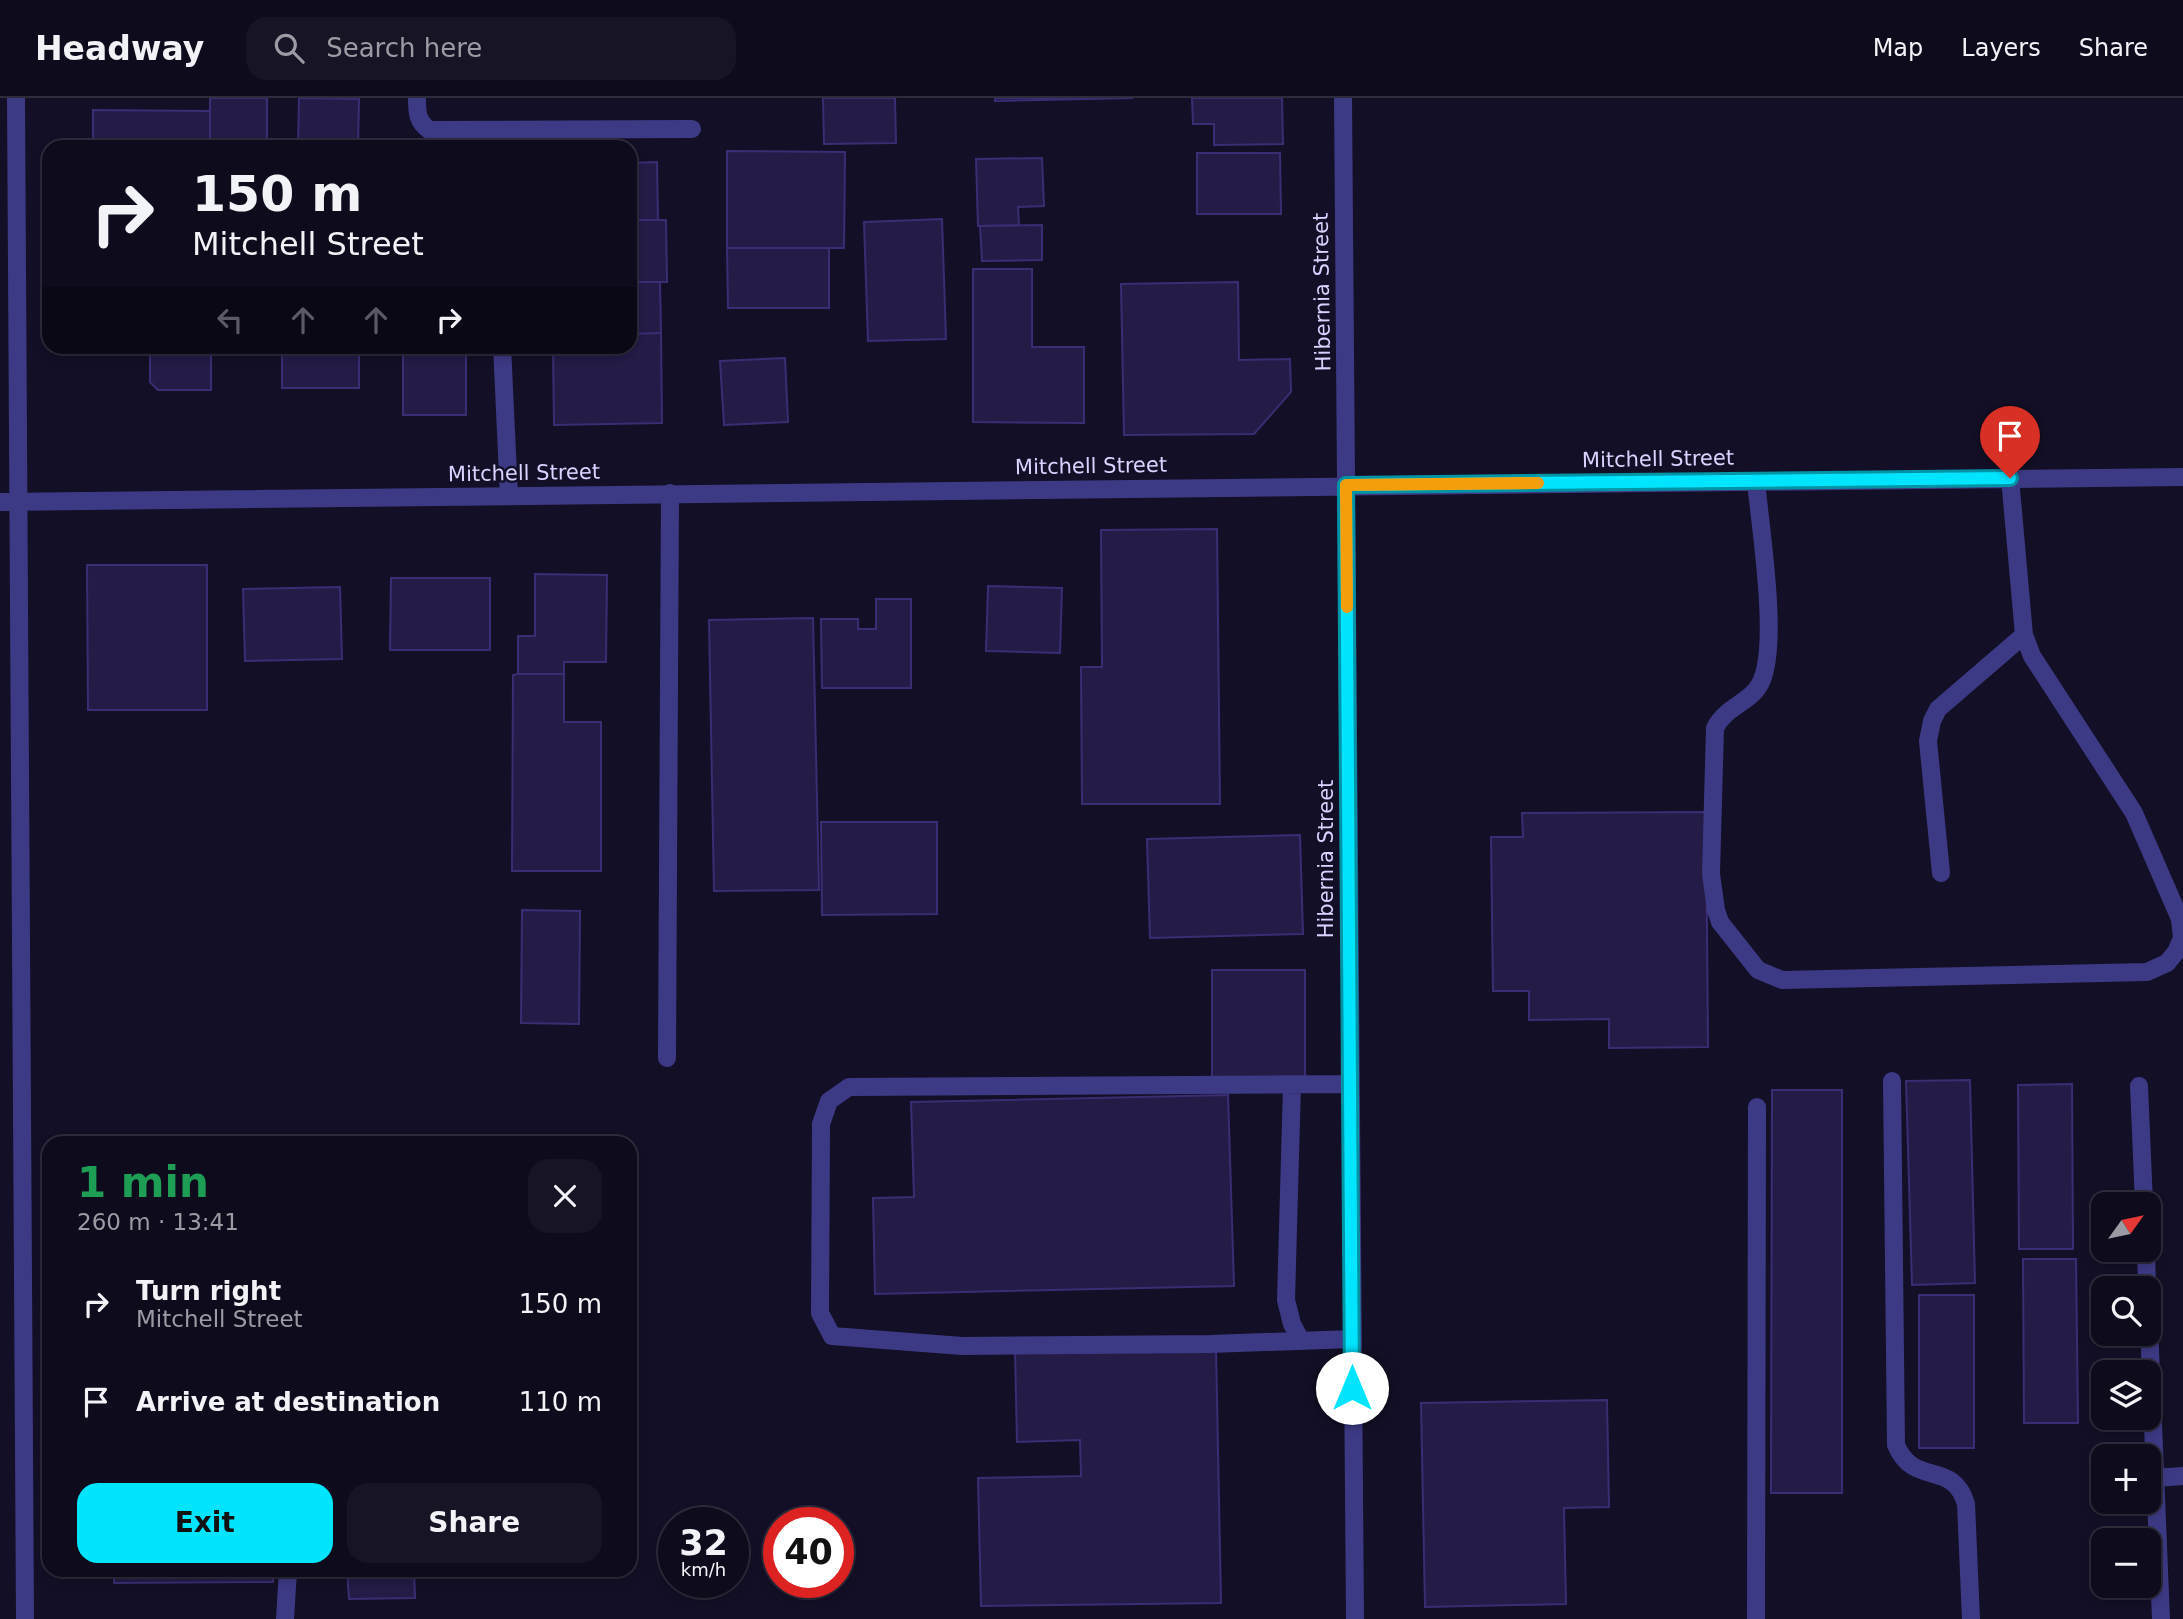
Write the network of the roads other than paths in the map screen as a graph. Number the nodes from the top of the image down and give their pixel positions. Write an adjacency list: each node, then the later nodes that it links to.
1 (16, 98): 13 (street)
2 (417, 98): 4 (street)
3 (1343, 98): 9 (street, Hibernia Street)
4 (692, 129)
5 (502, 354): 11 (street)
6 (2183, 477): 7 (street, Mitchell Street)
7 (2010, 478): 8 (street, Mitchell Street); 14 (street)
8 (1756, 481): 9 (street, Mitchell Street); 14 (street)
9 (1346, 485): 10 (street, Mitchell Street); 18 (street, Hibernia Street)
10 (670, 494): 11 (street, Mitchell Street); 16 (street)
11 (509, 496): 13 (street, Mitchell Street)
12 (0, 502): 13 (street, Mitchell Street)
13 (20, 502): 31 (street)
14 (2024, 635): 15 (street)
15 (1941, 873)
16 (667, 1058)
17 (1892, 1081): 35 (street)
18 (1350, 1084): 19 (street); 23 (street, Hibernia Street)
19 (1292, 1085): 24 (street); 24 (street)
20 (2139, 1086): 22 (street)
21 (1757, 1107): 34 (street)
22 (2143, 1192)
23 (1352, 1339): 24 (street); 33 (street, Hibernia Street)
24 (1301, 1341)
25 (2150, 1346): 26 (street)
26 (2154, 1444)
27 (2183, 1476): 28 (street)
28 (2161, 1478)
29 (2157, 1514): 36 (street)
30 (288, 1577): 32 (street)
31 (25, 1619)
32 (285, 1619)
33 (1355, 1619)
34 (1756, 1619)
35 (1971, 1619)
36 (2161, 1619)

